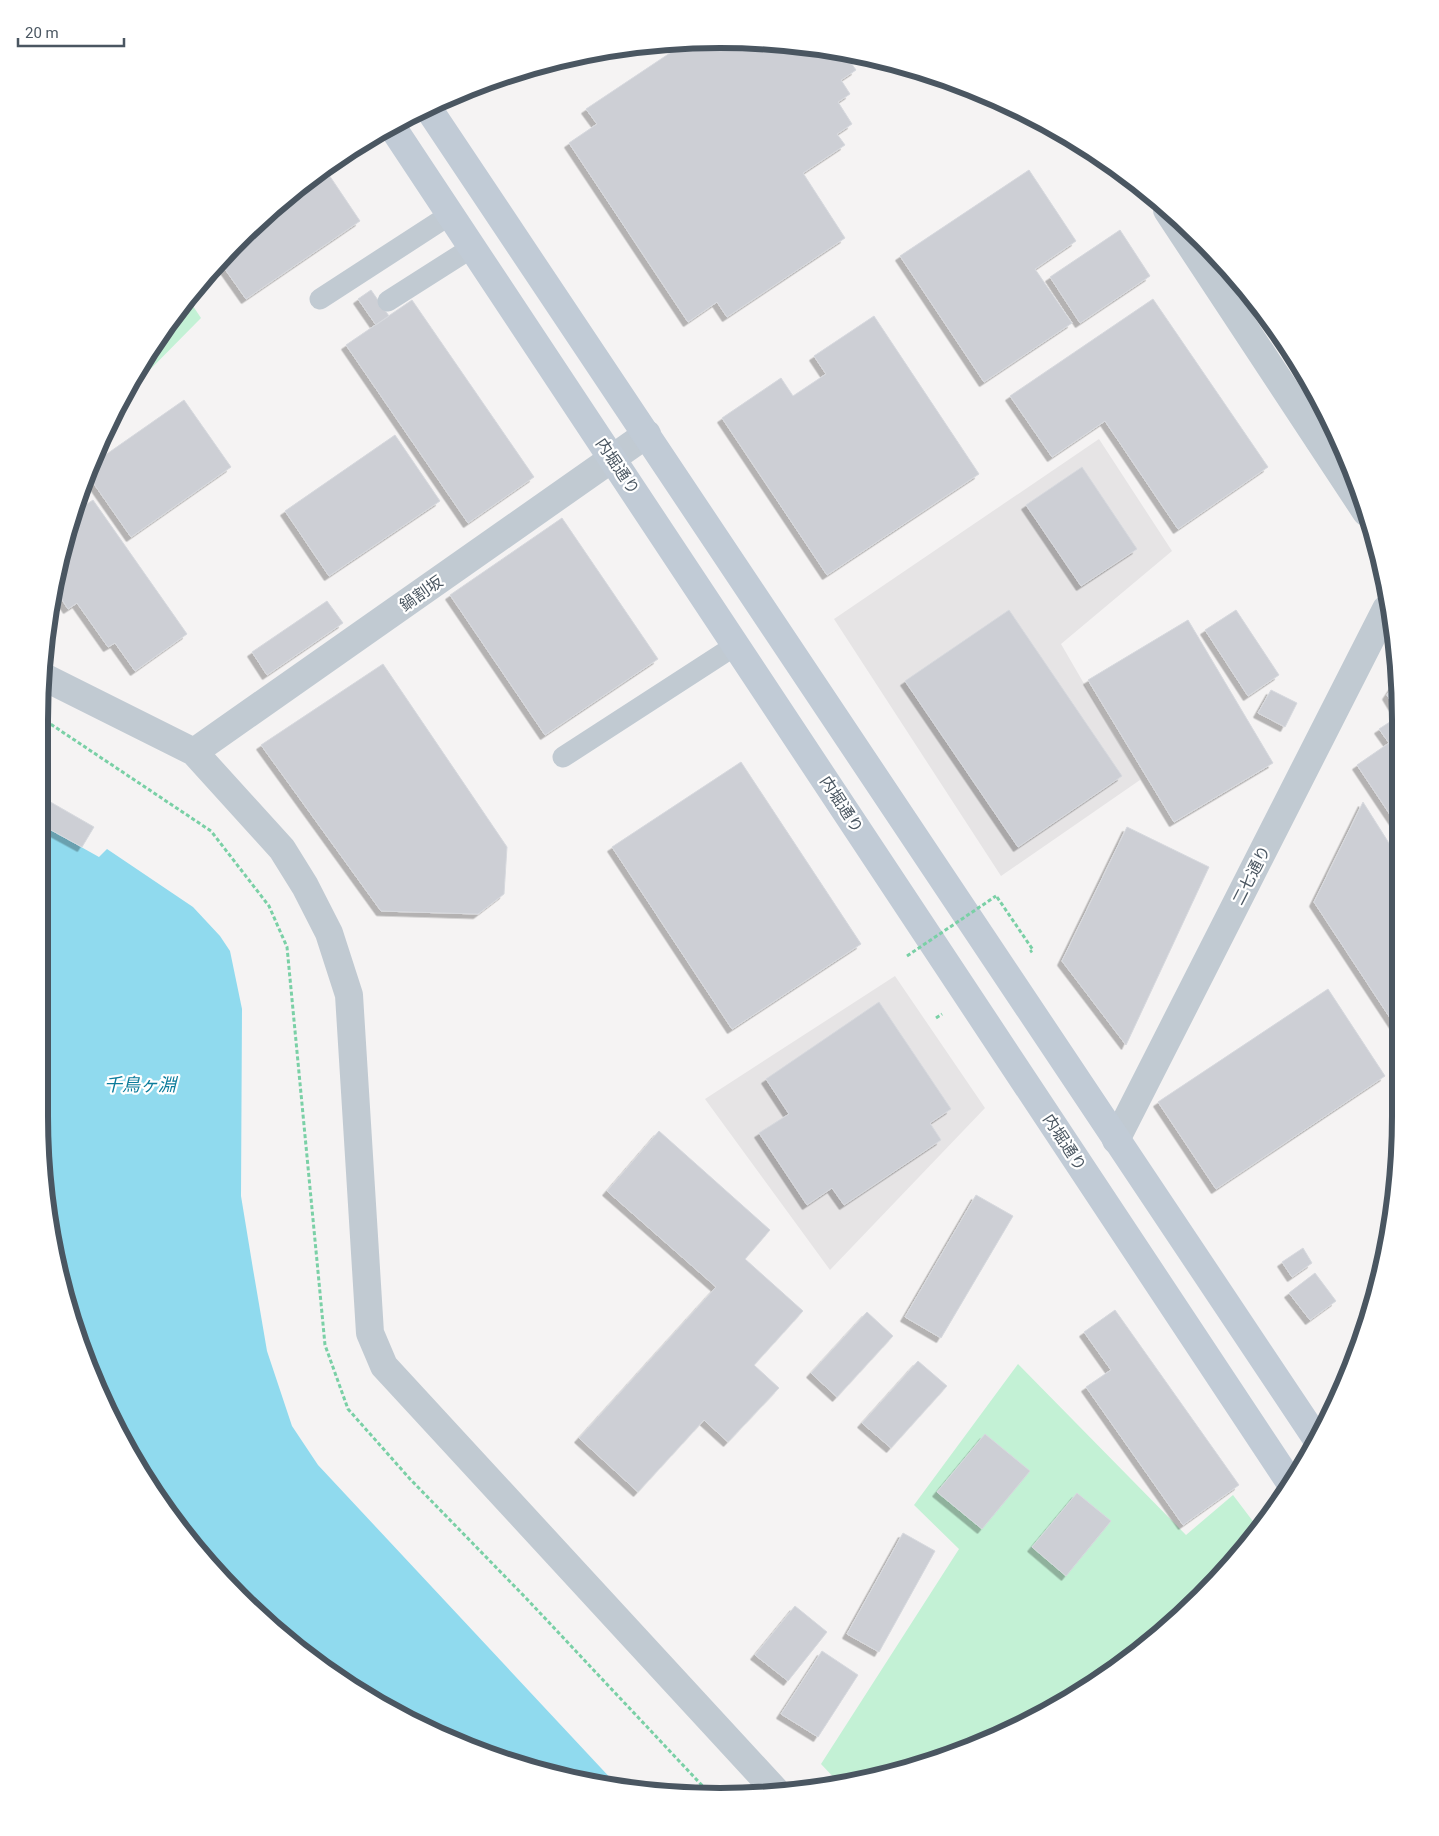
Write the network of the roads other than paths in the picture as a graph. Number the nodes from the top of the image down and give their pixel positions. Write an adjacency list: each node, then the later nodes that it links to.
1 (431, 113): 9 (main road)
2 (395, 132): 3 (main road, 内堀通り)
3 (451, 214): 5 (main road, 内堀通り); 6 (lane)
4 (1183, 233): 8 (street)
5 (473, 247): 7 (lane); 10 (main road, 内堀通り)
6 (320, 299)
7 (388, 301)
8 (1325, 433): 11 (street)
9 (647, 434): 10 (street, 鍋割坂); 17 (main road)
10 (612, 457): 13 (main road, 内堀通り); 15 (street, 鍋割坂)
11 (1340, 461)
12 (1383, 615): 17 (street, 二七通り)
13 (736, 645): 16 (lane); 19 (main road, 内堀通り)
14 (49, 679): 15 (street)
15 (194, 752): 20 (street)
16 (562, 757)
17 (1116, 1140): 18 (main road)
18 (1312, 1432)
19 (1286, 1477)
20 (772, 1786)

